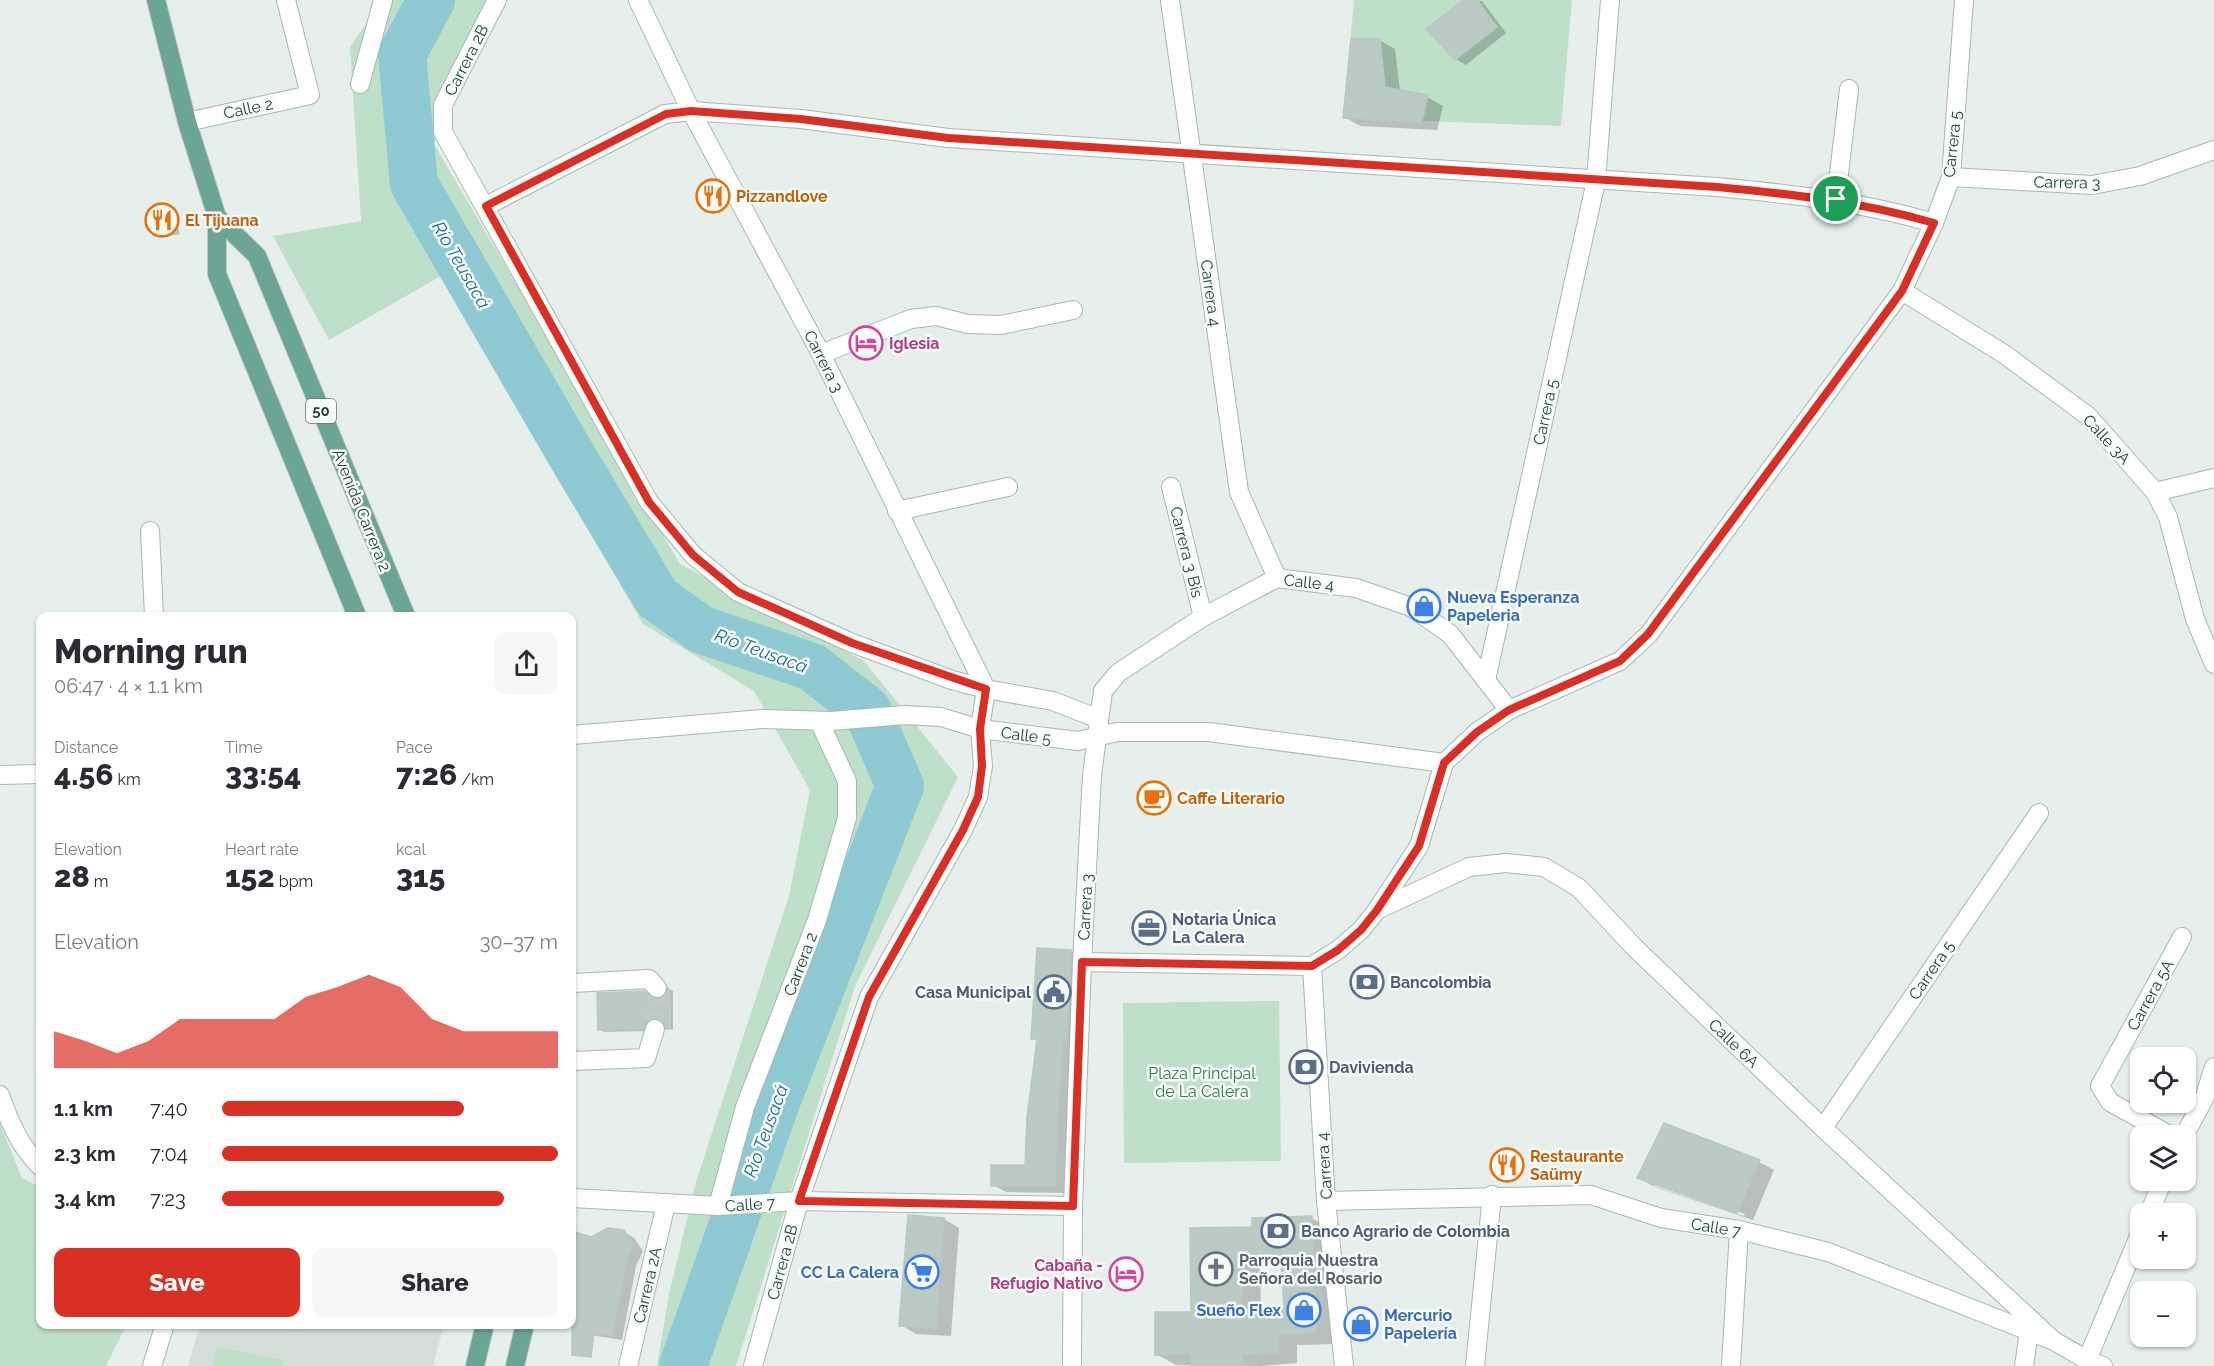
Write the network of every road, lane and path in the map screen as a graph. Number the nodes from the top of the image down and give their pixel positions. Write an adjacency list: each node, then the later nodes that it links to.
1 (156, 0): 12 (main road, Avenida Carrera 2 / 50)
2 (286, 0): 12 (street, Calle 2)
3 (383, 0): 9 (street)
4 (497, 0): 18 (street, Carrera 2B)
5 (638, 0): 11 (street, Carrera 3)
6 (1170, 0): 14 (street, Carrera 4)
7 (1610, 0): 16 (street, Carrera 5)
8 (1964, 0): 15 (street, Carrera 5)
9 (360, 84)
10 (1849, 89): 17 (street)
11 (691, 111): 14 (street); 18 (street); 23 (street, Carrera 3)
12 (187, 122): 19 (main road, Avenida Carrera 2 / 50)
13 (2214, 150): 15 (street, Carrera 3)
14 (1191, 151): 16 (street); 30 (street, Carrera 4)
15 (1951, 177): 20 (street, Carrera 5)
16 (1596, 181): 17 (street); 36 (street, Carrera 5)
17 (1836, 199): 20 (street)
18 (486, 206): 37 (street, Carrera 2B)
19 (217, 217): 32 (main road, Avenida Carrera 2 / 50); 33 (main road, Avenida Carrera 2 / 50)
20 (1934, 223): 21 (street, Carrera 5)
21 (1902, 291): 27 (street, Calle 3A); 38 (street, Carrera 5)
22 (1073, 310): 23 (street)
23 (821, 354): 28 (street, Carrera 3)
24 (2214, 478): 27 (street)
25 (1008, 486): 28 (street)
26 (1171, 487): 34 (street, Carrera 3 Bis)
27 (2155, 492): 35 (street, Calle 3A)
28 (897, 511): 37 (street, Carrera 3)
29 (150, 531): 31 (street)
30 (1277, 578): 34 (street, Calle 4); 36 (street, Calle 4)
31 (154, 612)
32 (355, 612)
33 (404, 612)
34 (1203, 617): 40 (street, Calle 4)
35 (2214, 664)
36 (1486, 680): 38 (street, Calle 4)
37 (986, 689): 40 (street, Carrera 2B); 41 (street)
38 (1509, 710): 43 (street, Carrera 5)
39 (825, 721): 41 (street, Calle 5); 42 (street, Calle 5); 66 (street, Carrera 2)
40 (1098, 728): 41 (street, Calle 5); 43 (street, Calle 5); 49 (street, Carrera 3)
41 (980, 729): 63 (street, Carrera 2B)
42 (576, 735)
43 (1444, 763): 47 (street)
44 (36, 774): 45 (street)
45 (0, 775)
46 (2038, 813): 59 (street, Carrera 5)
47 (1377, 910): 50 (street); 59 (street, Calle 6A)
48 (2182, 937): 57 (street, Carrera 5A)
49 (1082, 962): 50 (street); 67 (street, Carrera 3)
50 (1312, 966): 64 (street, Carrera 4)
51 (576, 983): 52 (street)
52 (657, 988)
53 (655, 1029): 54 (street)
54 (576, 1061)
55 (2214, 1067): 58 (street)
56 (0, 1095): 60 (street)
57 (2151, 1125)
58 (2190, 1125)
59 (1823, 1128): 74 (street, Calle 6A)
60 (36, 1162)
61 (1492, 1196): 64 (street, Calle 7); 68 (street, Calle 7); 83 (street)
62 (576, 1198): 65 (street, Calle 7)
63 (799, 1201): 66 (street, Calle 7); 67 (street, Calle 7); 80 (street, Carrera 2B)
64 (1326, 1202): 82 (street, Carrera 4)
65 (666, 1204): 66 (street, Calle 7); 79 (street, Carrera 2A)
66 (718, 1206)
67 (1073, 1206): 81 (street, Carrera 3)
68 (1739, 1230): 73 (street, Calle 7); 84 (street)
69 (2130, 1263): 75 (street)
70 (163, 1329): 76 (street)
71 (484, 1329): 77 (main road)
72 (524, 1329): 78 (main road)
73 (2029, 1332): 74 (street, Calle 7); 85 (street)
74 (2054, 1341): 75 (street, Calle 7)
75 (2095, 1363)
76 (152, 1366)
77 (475, 1366)
78 (515, 1366)
79 (628, 1366)
80 (753, 1366)
81 (1072, 1366)
82 (1344, 1366)
83 (1475, 1366)
84 (1731, 1366)
85 (2024, 1366)

